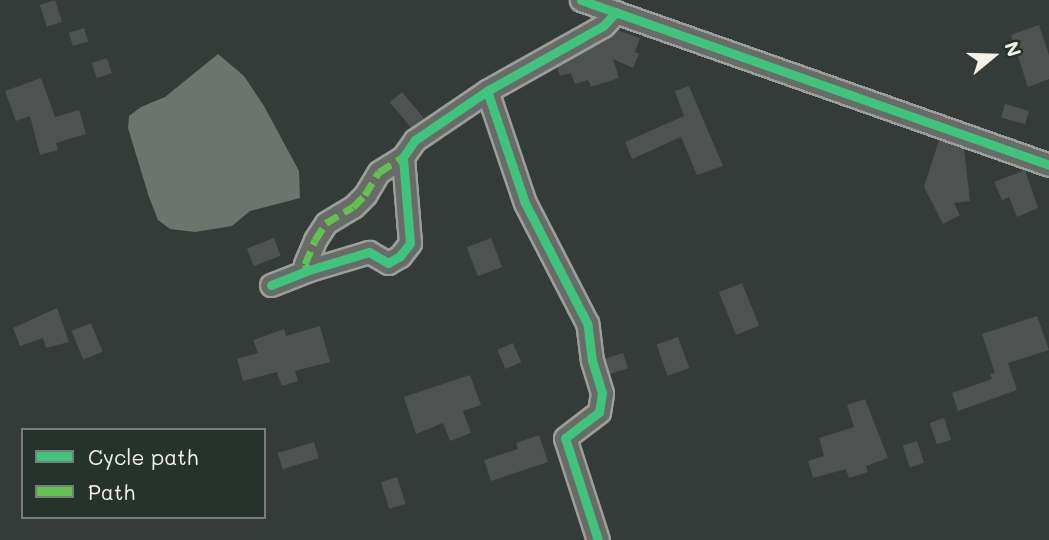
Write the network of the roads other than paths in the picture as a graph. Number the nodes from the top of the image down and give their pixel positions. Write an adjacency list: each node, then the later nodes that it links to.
1 (581, 0): 2 (street)
2 (616, 12): 3 (street); 5 (street)
3 (487, 91): 4 (street); 8 (street)
4 (403, 157): 6 (street); 6 (street)
5 (1049, 165)
6 (309, 270): 7 (street)
7 (271, 285)
8 (598, 540)

